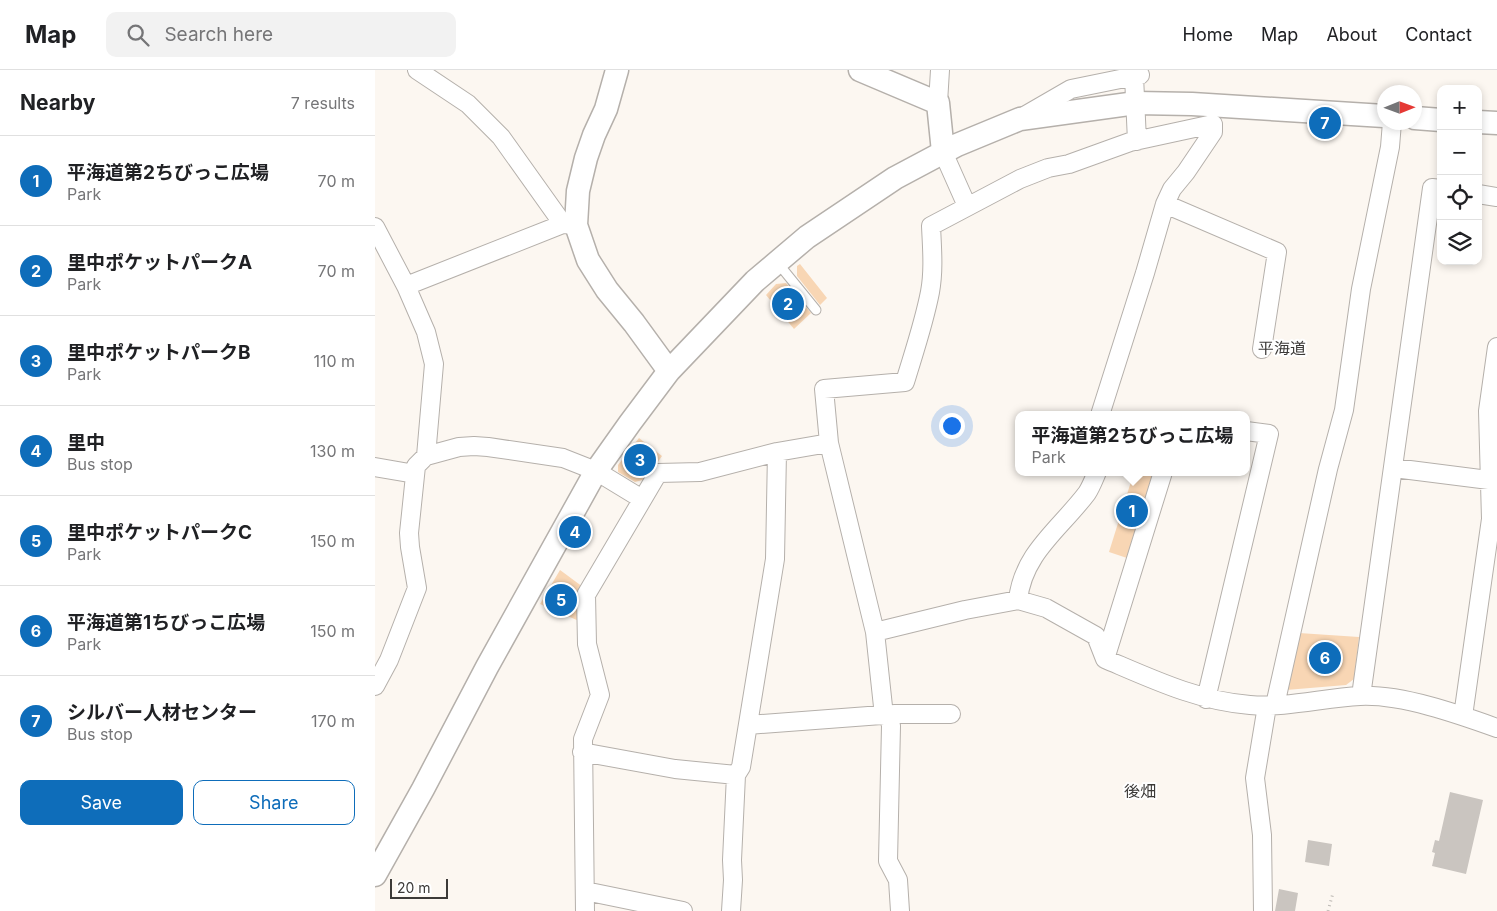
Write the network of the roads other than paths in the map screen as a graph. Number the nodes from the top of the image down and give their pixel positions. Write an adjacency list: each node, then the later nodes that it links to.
1 (417, 70): 22 (street)
2 (617, 70): 22 (street)
3 (860, 70): 6 (street)
4 (940, 70): 6 (street)
5 (1103, 76): 7 (street); 9 (street)
6 (938, 103): 16 (street)
7 (1136, 103): 8 (street); 9 (street); 15 (street)
8 (1377, 116)
9 (1020, 119): 16 (street)
10 (1422, 119): 11 (street)
11 (1437, 120)
12 (1482, 122): 13 (street)
13 (1497, 123)
14 (1391, 130): 49 (street)
15 (1137, 140): 20 (street); 21 (street)
16 (943, 152): 21 (street); 24 (street)
17 (1437, 189): 36 (street)
18 (1482, 195): 19 (street)
19 (1497, 197)
20 (1165, 204): 28 (street); 30 (street)
21 (967, 206): 32 (street)
22 (570, 225): 25 (street); 29 (street)
23 (375, 227): 25 (street)
24 (776, 262): 26 (lane); 29 (street)
25 (406, 286): 34 (street)
26 (815, 310)
27 (1497, 347): 41 (street)
28 (1262, 348)
29 (669, 371): 37 (street)
30 (1101, 411)
31 (1250, 432): 48 (street)
32 (829, 443): 33 (street); 44 (street)
33 (777, 452): 42 (street); 53 (street)
34 (426, 456): 37 (street); 38 (street)
35 (375, 467): 38 (street)
36 (1394, 468): 41 (street); 47 (street)
37 (596, 471): 42 (street); 57 (street)
38 (415, 474): 46 (street)
39 (1095, 476): 43 (street)
40 (1162, 476): 45 (street)
41 (1494, 480): 52 (street)
42 (642, 499): 55 (street)
43 (1018, 600): 44 (street); 45 (street)
44 (875, 632): 51 (street)
45 (1105, 659): 48 (street)
46 (375, 686)
47 (1361, 696): 49 (street); 52 (street)
48 (1206, 699): 49 (street)
49 (1271, 705): 63 (street)
50 (951, 714): 51 (street)
51 (886, 715): 53 (street); 62 (street)
52 (1463, 716): 54 (street)
53 (748, 725): 56 (street)
54 (1497, 728)
55 (582, 752): 56 (street); 58 (street)
56 (737, 776): 61 (street)
57 (375, 875)
58 (585, 891): 59 (street); 60 (street)
59 (585, 911)
60 (683, 911)
61 (731, 911)
62 (900, 911)
63 (1263, 911)

